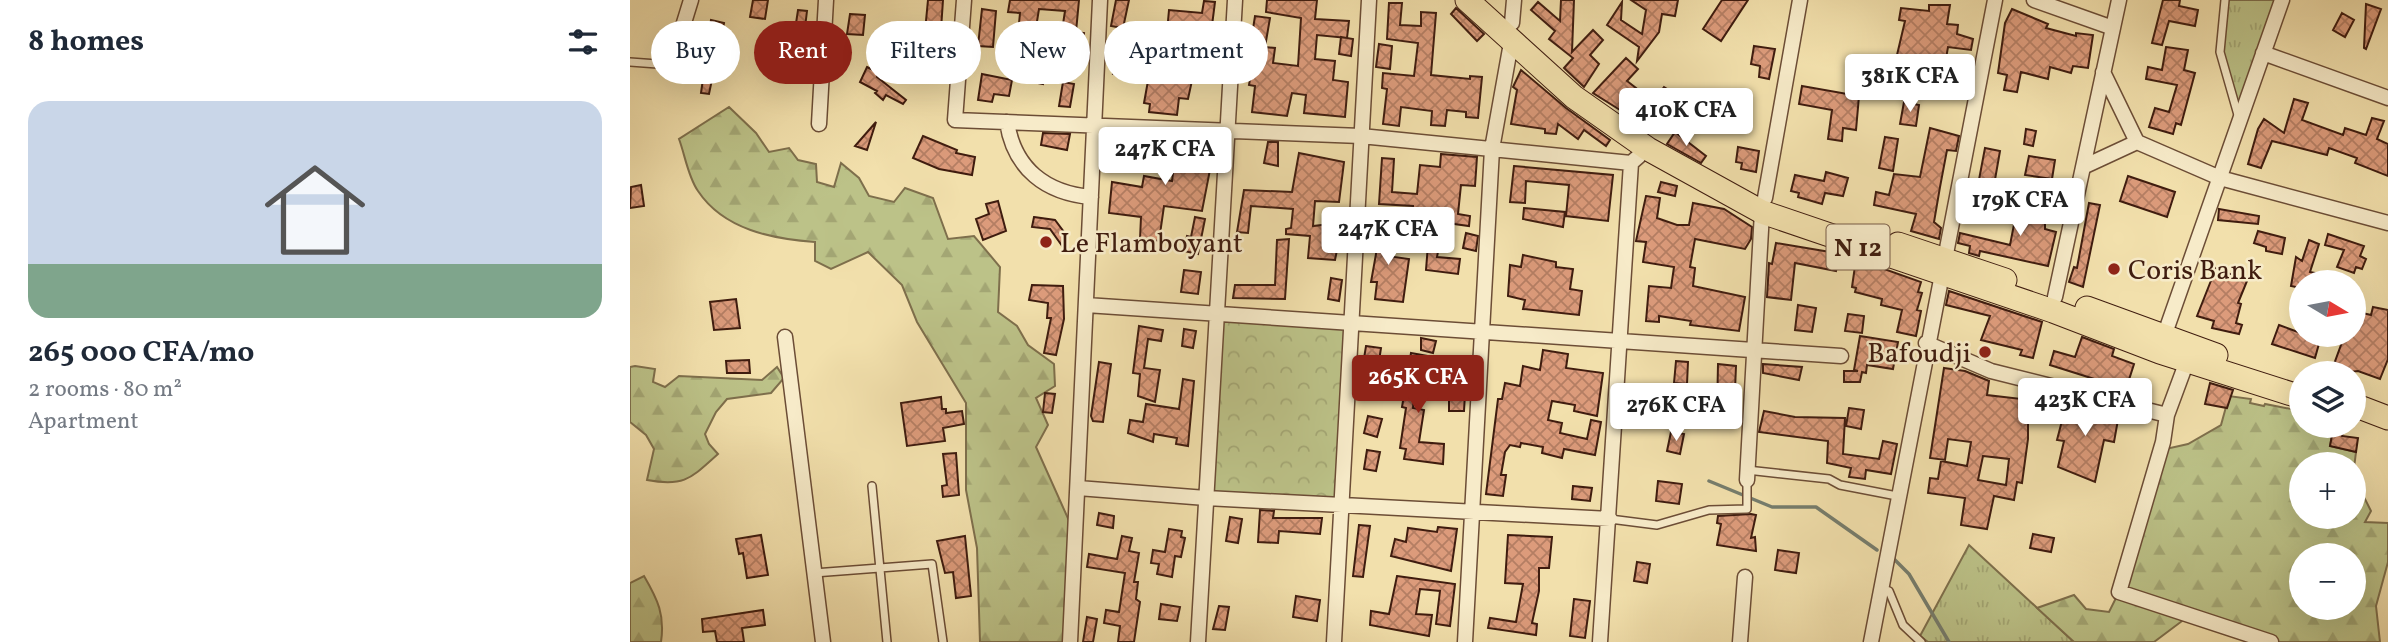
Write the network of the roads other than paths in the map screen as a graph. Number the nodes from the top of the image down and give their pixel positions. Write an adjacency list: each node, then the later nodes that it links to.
1 (691, 0): 16 (street)
2 (826, 0): 26 (street)
3 (964, 0): 25 (street)
4 (1100, 0): 27 (street)
5 (1235, 0): 28 (street)
6 (1369, 0): 29 (street)
7 (1467, 0): 18 (main road, N 12)
8 (1488, 0): 18 (main road, N 12)
9 (1514, 0): 18 (street)
10 (1800, 0): 36 (street)
11 (1995, 0): 38 (street)
12 (2034, 0): 17 (street)
13 (2119, 0): 17 (street)
14 (2225, 0): 24 (lane)
15 (2282, 0): 19 (street)
16 (685, 21)
17 (2113, 28): 22 (street)
18 (1511, 33): 31 (street); 32 (main road, N 12); 36 (main road, N 12)
19 (2263, 53): 23 (street); 24 (street)
20 (630, 62): 21 (lane)
21 (651, 64)
22 (2104, 72): 30 (street); 33 (street)
23 (2388, 98)
24 (2240, 121): 34 (street)
25 (1007, 122): 27 (street); 35 (street)
26 (819, 124)
27 (1094, 127): 28 (street); 35 (street)
28 (1227, 130): 29 (street); 41 (street)
29 (1361, 136): 31 (street); 42 (street)
30 (2137, 142): 33 (street); 34 (street)
31 (1492, 149): 32 (street); 43 (street)
32 (1640, 156): 36 (main road, N 12); 45 (street)
33 (2083, 167): 39 (street)
34 (2220, 178): 37 (street); 47 (street)
35 (1091, 197): 40 (street)
36 (1764, 205): 38 (main road, N 12); 48 (street)
37 (2388, 223)
38 (1944, 267): 39 (main road, N 12); 46 (street); 47 (main road, N 12)
39 (2055, 297): 47 (main road, N 12)
40 (1086, 305): 41 (street); 60 (street)
41 (1217, 316): 42 (street); 62 (street)
42 (1351, 326): 43 (street); 63 (street)
43 (1482, 331): 45 (street); 64 (street)
44 (785, 337): 67 (street)
45 (1621, 342): 48 (street); 65 (street)
46 (1926, 343): 54 (street); 61 (street)
47 (2162, 344): 50 (main road, N 12); 51 (main road, N 12)
48 (1755, 351): 49 (street); 58 (street)
49 (1841, 356)
50 (2187, 361): 52 (main road, N 12); 54 (street)
51 (2289, 382)
52 (2289, 393)
53 (2366, 410): 55 (main road)
54 (2167, 415): 81 (street)
55 (2388, 418)
56 (2366, 421): 57 (main road)
57 (2388, 428)
58 (1747, 475): 61 (lane); 65 (lane)
59 (872, 486): 66 (lane)
60 (1077, 488): 62 (street); 73 (street)
61 (1897, 496): 69 (street)
62 (1206, 498): 63 (street); 74 (street)
63 (1341, 506): 64 (street); 75 (street)
64 (1472, 514): 65 (street); 76 (street)
65 (1610, 519): 77 (street)
66 (880, 568): 67 (lane); 71 (lane); 72 (lane)
67 (814, 573): 70 (street)
68 (1745, 577): 78 (street)
69 (1880, 589): 79 (street); 80 (lane)
70 (823, 642)
71 (887, 642)
72 (943, 642)
73 (1070, 642)
74 (1198, 642)
75 (1334, 642)
76 (1465, 642)
77 (1600, 642)
78 (1740, 642)
79 (1871, 642)
80 (1921, 642)
81 (2271, 642)

